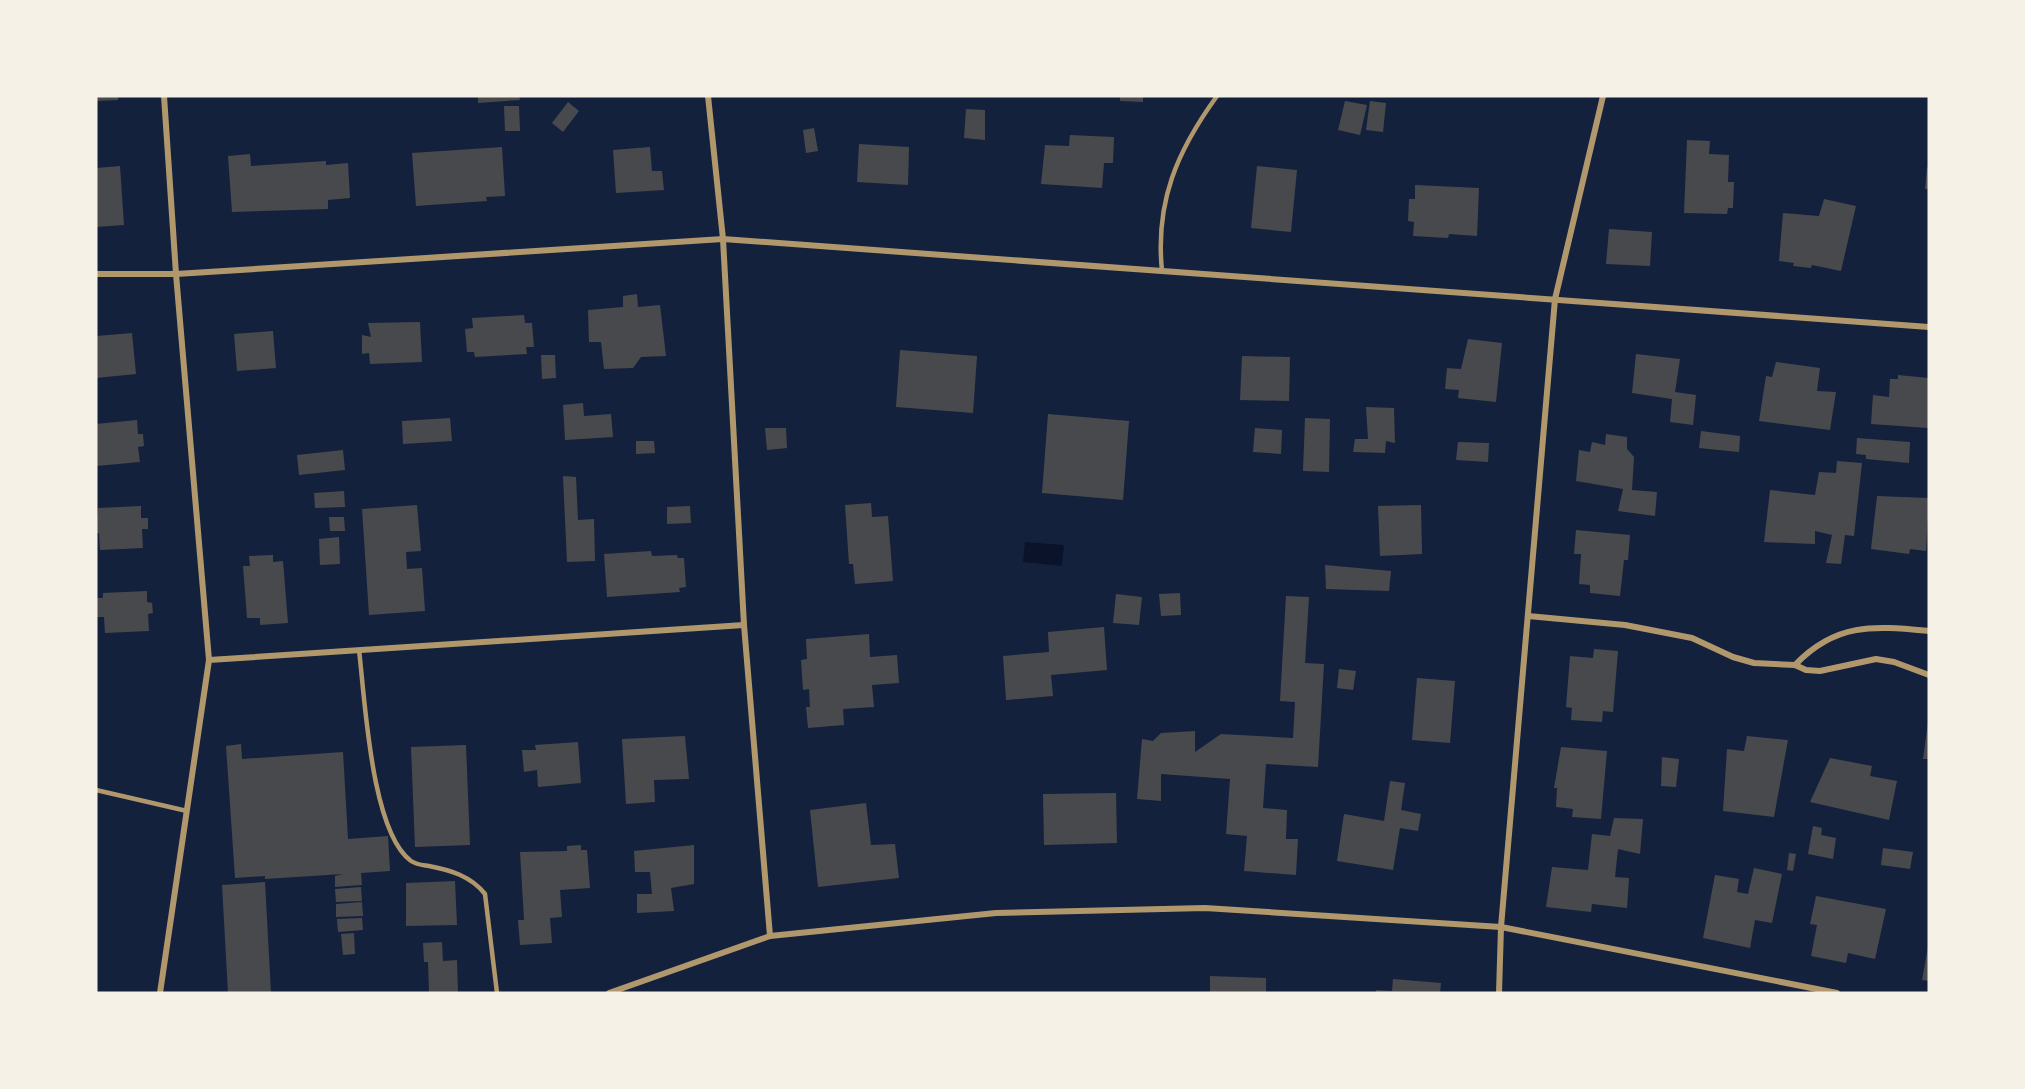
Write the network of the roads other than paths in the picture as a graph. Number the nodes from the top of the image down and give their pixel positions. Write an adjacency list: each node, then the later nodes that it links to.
1 (164, 96): 8 (street)
2 (708, 96): 5 (street)
3 (1217, 96): 6 (lane)
4 (1604, 96): 9 (street)
5 (723, 239): 6 (street); 8 (street); 12 (street)
6 (1162, 272): 9 (street)
7 (96, 274): 8 (street)
8 (176, 274): 15 (street)
9 (1555, 299): 10 (street); 11 (street)
10 (1929, 327)
11 (1528, 616): 16 (street); 20 (street)
12 (744, 625): 14 (street); 21 (street)
13 (1929, 631): 16 (street)
14 (359, 650): 15 (street); 23 (lane)
15 (209, 660): 19 (street)
16 (1795, 665): 17 (street)
17 (1929, 675)
18 (96, 790): 19 (lane)
19 (187, 811): 22 (street)
20 (1501, 927): 21 (street); 25 (street); 26 (street)
21 (770, 936): 24 (street)
22 (160, 993)
23 (497, 993)
24 (609, 993)
25 (1499, 993)
26 (1837, 993)

